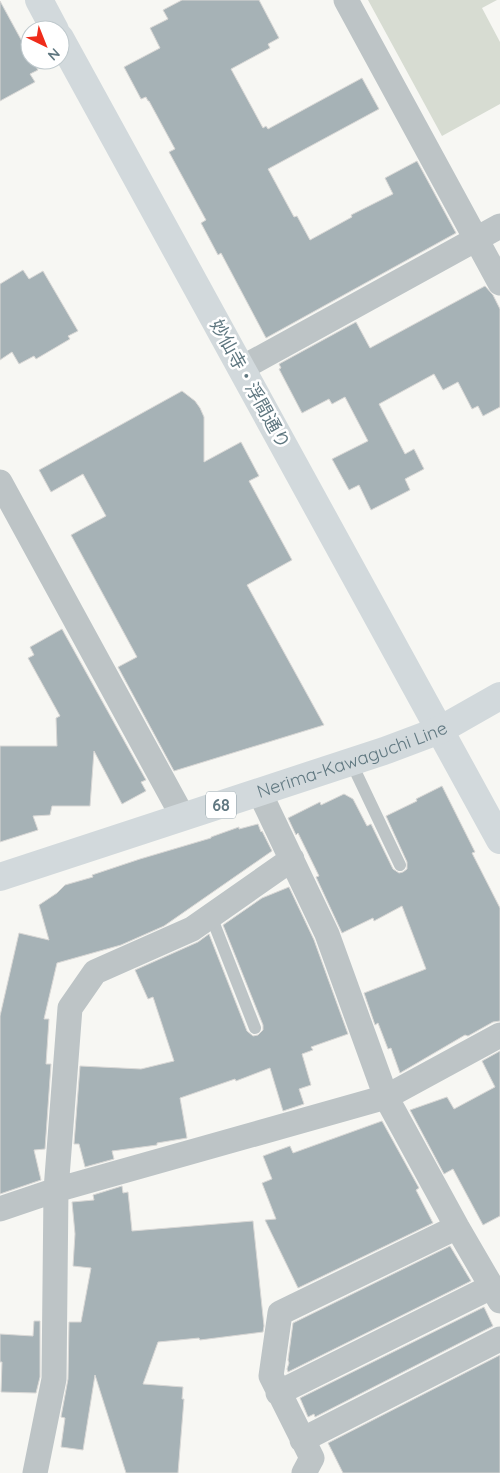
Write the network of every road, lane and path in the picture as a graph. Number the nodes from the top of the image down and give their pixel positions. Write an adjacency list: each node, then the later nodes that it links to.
1 (39, 0): 3 (street)
2 (346, 0): 6 (street)
3 (50, 20)
4 (70, 56): 8 (street, 妙仙寺・浮間通り)
5 (500, 226): 6 (street)
6 (476, 239): 7 (street); 8 (street)
7 (500, 283)
8 (242, 368): 11 (street, 妙仙寺・浮間通り)
9 (0, 482): 14 (street)
10 (500, 696): 11 (street, Nerima-Kawaguchi Line / 68)
11 (440, 730): 12 (street, Nerima-Kawaguchi Line / 68); 15 (street, 妙仙寺・浮間通り)
12 (351, 762): 13 (street, Nerima-Kawaguchi Line / 68); 17 (lane)
13 (260, 792): 14 (street, Nerima-Kawaguchi Line / 68); 16 (street)
14 (183, 817): 18 (street, Nerima-Kawaguchi Line / 68)
15 (500, 840)
16 (292, 859): 19 (street); 22 (street)
17 (400, 865)
18 (0, 877)
19 (212, 916): 20 (lane); 23 (street)
20 (256, 1028)
21 (500, 1035): 22 (street)
22 (386, 1097): 23 (street); 25 (street)
23 (56, 1190): 24 (street); 30 (street)
24 (0, 1209)
25 (457, 1228): 26 (street); 28 (street)
26 (496, 1294): 28 (street)
27 (500, 1339): 29 (street)
28 (278, 1393): 29 (street)
29 (302, 1440): 31 (street)
30 (34, 1473)
31 (304, 1473)

